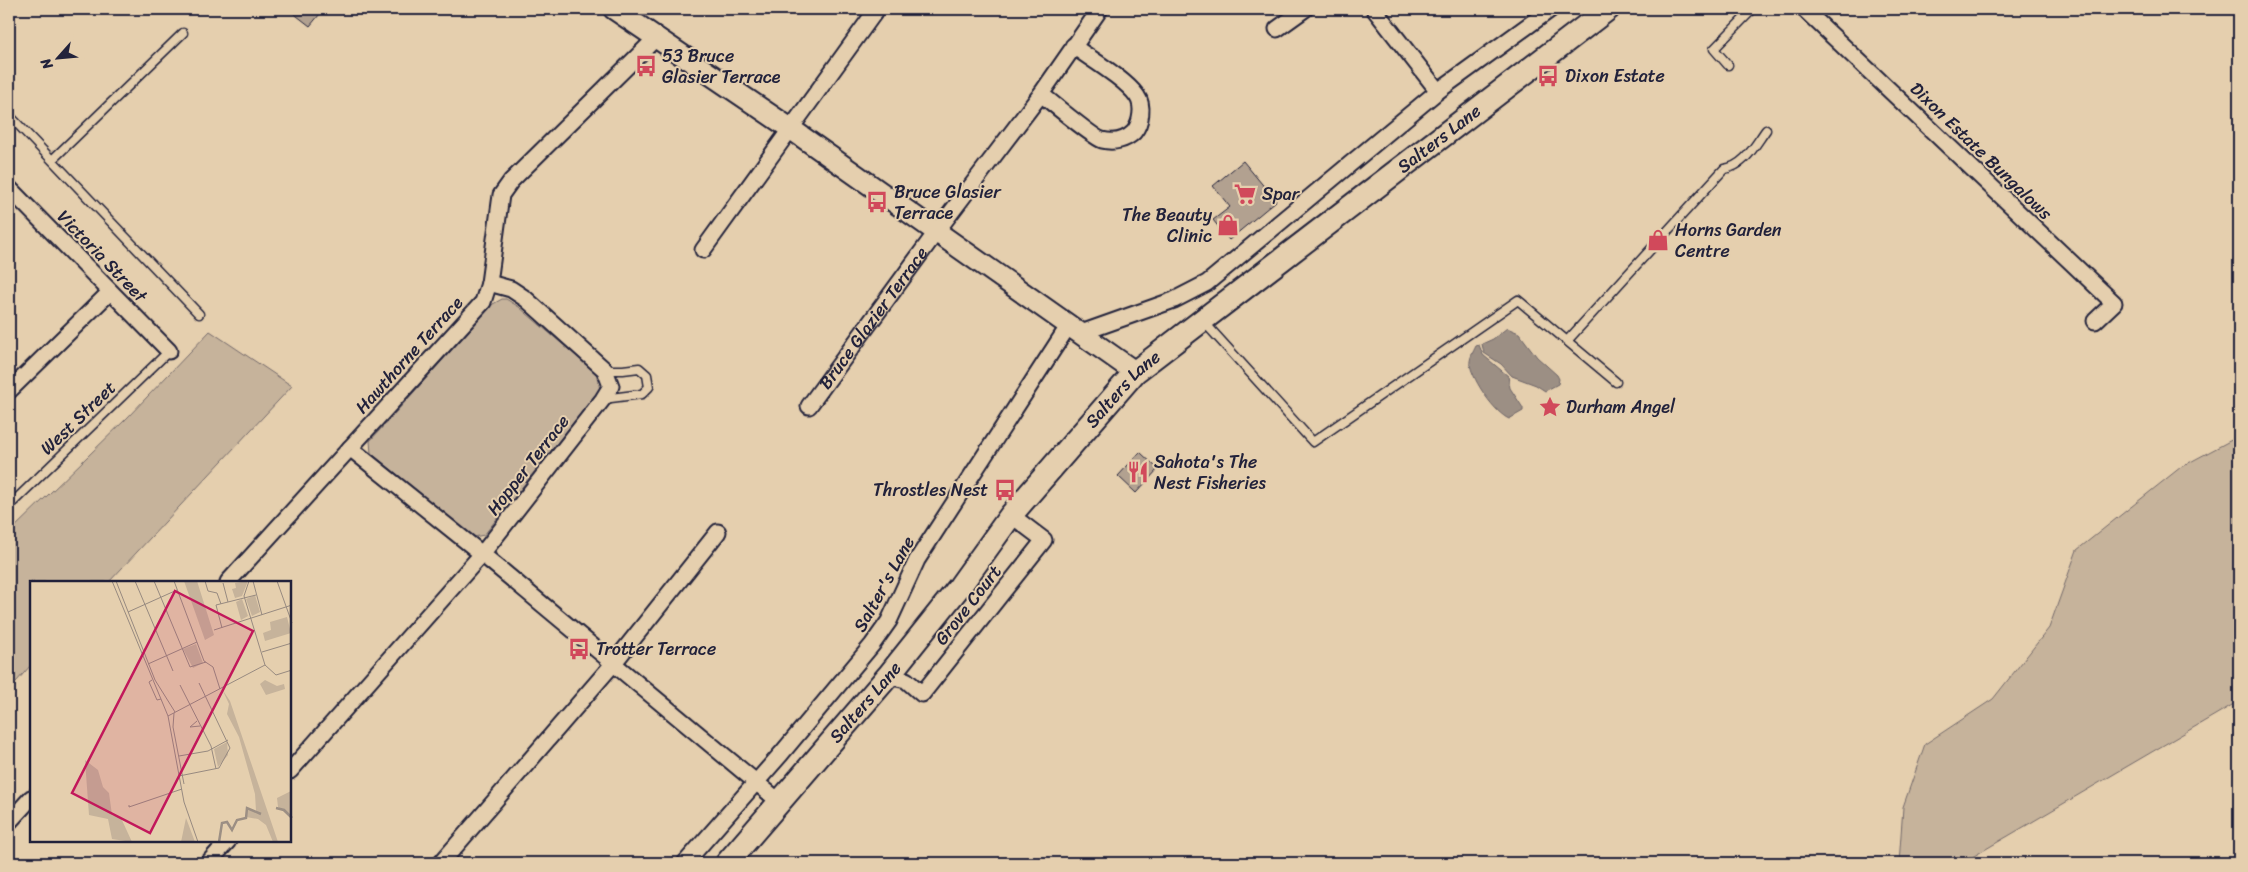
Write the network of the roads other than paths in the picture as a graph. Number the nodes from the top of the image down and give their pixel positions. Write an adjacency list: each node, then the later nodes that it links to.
1 (614, 9): 12 (street)
2 (877, 9): 18 (street)
3 (1100, 9): 13 (street, Bruce Glazier Terrace)
4 (1305, 9): 10 (street)
5 (1374, 9): 15 (street)
6 (1551, 9): 15 (street)
7 (1608, 9): 27 (main road, Salters Lane)
8 (1753, 9): 14 (lane)
9 (1804, 9): 28 (street, Dixon Estate Bungalows)
10 (1277, 29)
11 (183, 33): 20 (lane)
12 (657, 37): 18 (street); 24 (street, Hawthorne Terrace)
13 (1073, 46): 16 (street, Bruce Glazier Terrace); 16 (street)
14 (1728, 65)
15 (1438, 91): 29 (street)
16 (1041, 94): 22 (street, Bruce Glazier Terrace)
17 (9, 115): 20 (lane)
18 (791, 129): 22 (street); 23 (street)
19 (1766, 130): 30 (lane)
20 (52, 160): 26 (lane)
21 (9, 188): 25 (street, Victoria Street)
22 (936, 231): 29 (street); 37 (street, Bruce Glazier Terrace)
23 (703, 250)
24 (488, 283): 32 (street); 38 (street, Hawthorne Terrace)
25 (110, 292): 31 (street, Victoria Street); 35 (street)
26 (199, 314)
27 (1203, 321): 30 (lane); 33 (main road, Salters Lane)
28 (2095, 321)
29 (1075, 329): 33 (street); 47 (street, Salter's Lane)
30 (1568, 341): 34 (lane)
31 (169, 351): 39 (lane, West Street)
32 (605, 370): 36 (street, Hopper Terrace); 36 (lane)
33 (1135, 372): 40 (main road, Salters Lane)
34 (1616, 382)
35 (9, 392)
36 (603, 399): 42 (street, Hopper Terrace)
37 (809, 406)
38 (350, 448): 42 (street); 43 (street, Hawthorne Terrace)
39 (9, 506)
40 (1011, 515): 45 (main road, Salters Lane); 45 (street, Grove Court)
41 (718, 532): 44 (street)
42 (482, 554): 44 (street); 46 (street, Hopper Terrace)
43 (229, 581)
44 (613, 664): 47 (street); 53 (street)
45 (888, 676): 49 (main road, Salters Lane)
46 (291, 770)
47 (756, 782): 49 (street); 54 (street, Salter's Lane)
48 (30, 799): 50 (street)
49 (781, 803): 55 (main road, Salters Lane)
50 (9, 822)
51 (227, 842): 52 (street)
52 (208, 863)
53 (441, 863)
54 (685, 863)
55 (728, 863)

